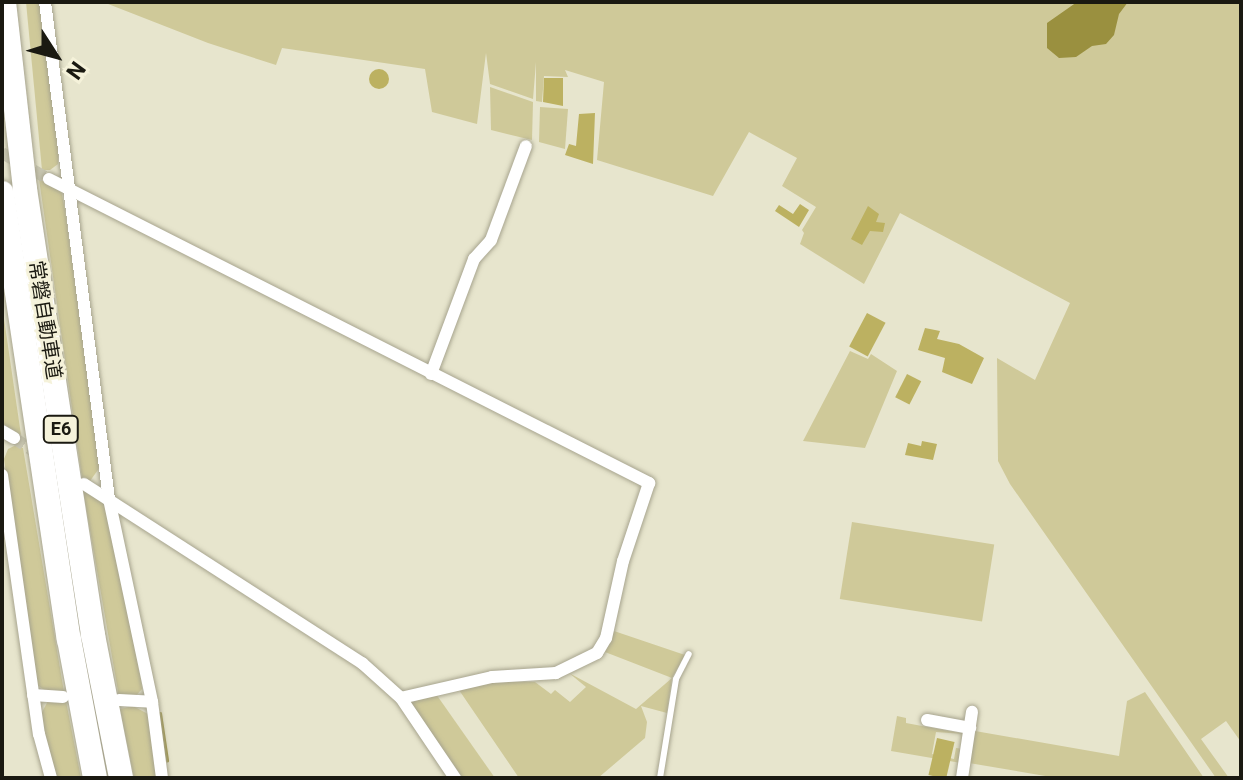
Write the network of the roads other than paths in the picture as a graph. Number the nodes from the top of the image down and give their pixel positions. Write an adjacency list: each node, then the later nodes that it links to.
1 (4, 2): 4 (highway, 常磐自動車道 / E6)
2 (12, 2): 4 (highway)
3 (45, 2): 7 (street)
4 (12, 78): 24 (highway, 常磐自動車道 / E6)
5 (526, 146): 9 (street)
6 (49, 179): 7 (street)
7 (69, 189): 9 (street); 12 (street)
8 (2, 193): 23 (highway, 常磐自動車道 / E6)
9 (431, 374): 16 (street)
10 (2, 475): 14 (street)
11 (84, 484): 12 (street)
12 (109, 499): 16 (street); 18 (street)
13 (689, 654): 27 (lane)
14 (33, 695): 15 (street); 22 (street)
15 (63, 697)
16 (401, 698): 26 (street)
17 (119, 700): 18 (street)
18 (152, 702): 25 (street)
19 (972, 712): 21 (street)
20 (927, 720): 21 (street)
21 (970, 728): 28 (street)
22 (51, 778)
23 (95, 778)
24 (121, 778)
25 (162, 778)
26 (455, 778)
27 (660, 778)
28 (962, 778)

